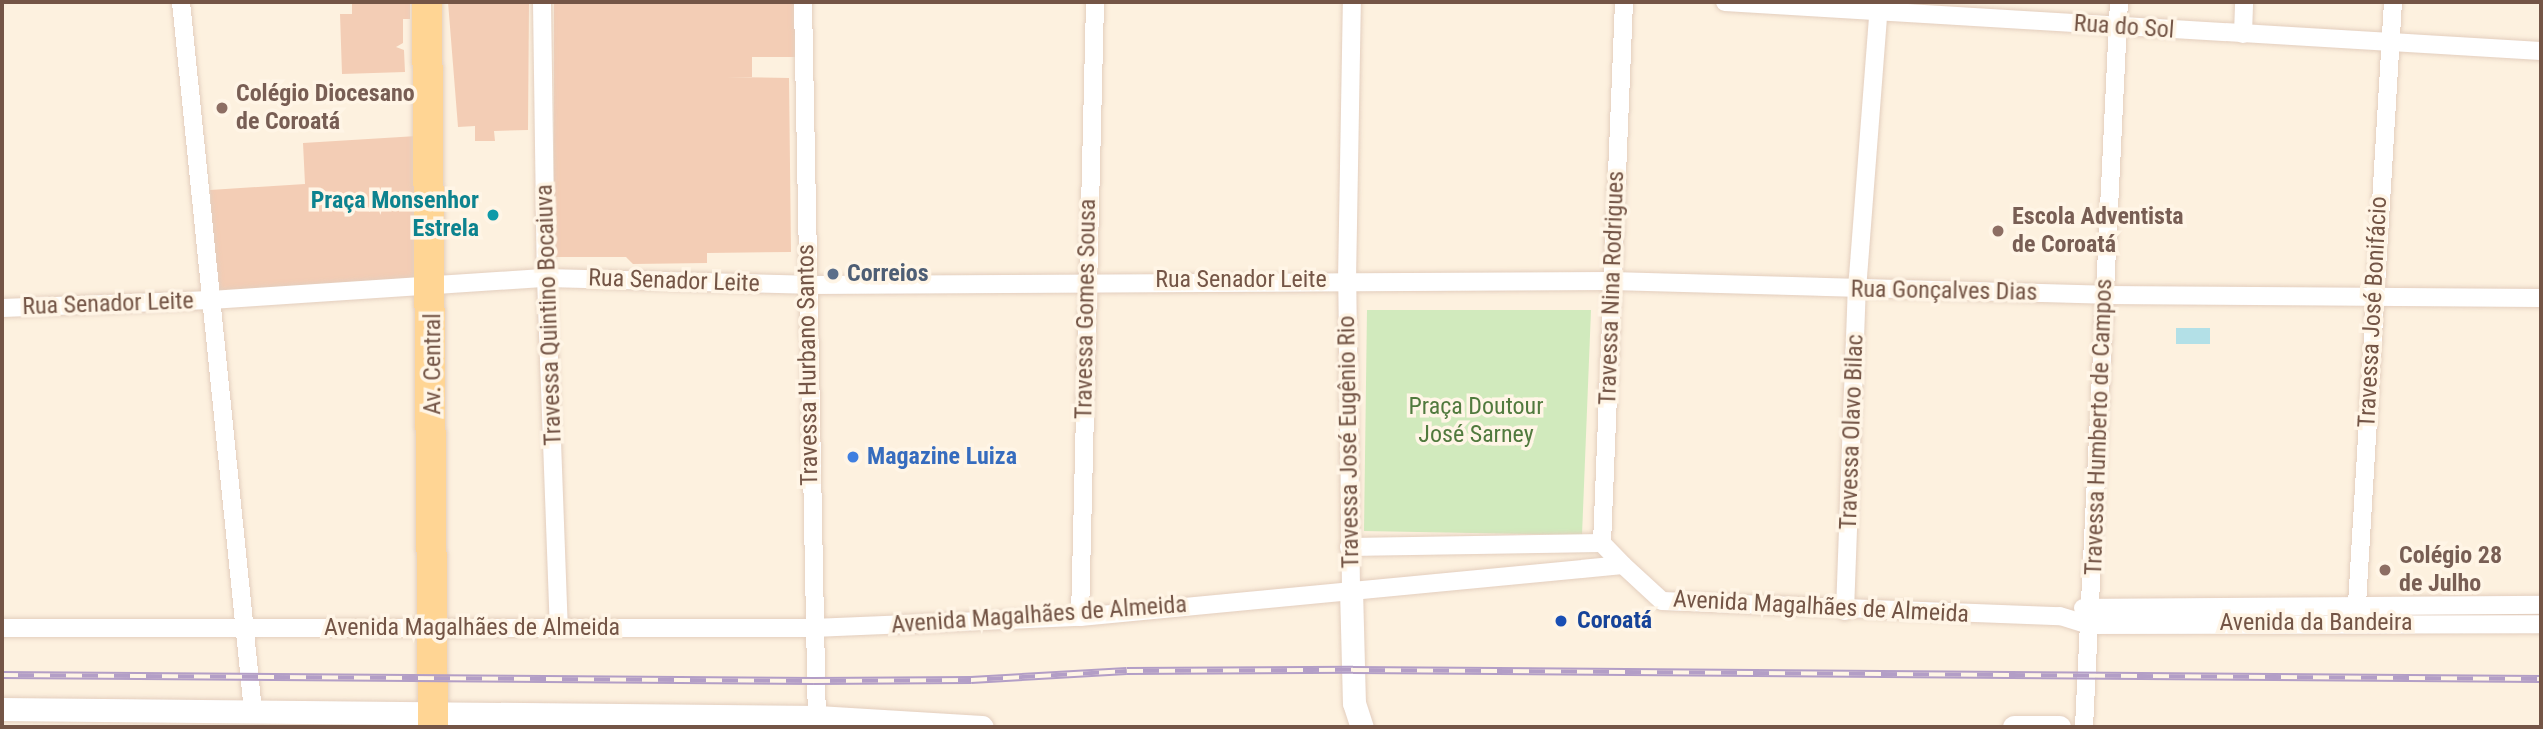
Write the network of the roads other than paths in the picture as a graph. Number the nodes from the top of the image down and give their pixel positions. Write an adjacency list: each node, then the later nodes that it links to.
1 (181, 2): 27 (street)
2 (427, 2): 21 (main road, Av. Central)
3 (542, 2): 17 (street, Travessa Quintino Bocaiuva)
4 (803, 2): 22 (street, Travessa Hurbano Santos)
5 (1094, 2): 18 (street, Travessa Gomes Sousa)
6 (1352, 2): 19 (street, Travessa José Eugênio Rio)
7 (1624, 2): 20 (street, Travessa Nina Rodrigues)
8 (1725, 2): 12 (street, Rua do Sol)
9 (2119, 2): 13 (street, Travessa Humberto de Campos)
10 (2244, 2): 14 (street)
11 (2393, 2): 15 (street, Travessa José Bonifácio)
12 (1879, 5): 13 (street, Rua do Sol); 23 (street, Travessa Olavo Bilac)
13 (2120, 28): 14 (street, Rua do Sol); 24 (street, Travessa Humberto de Campos)
14 (2244, 34): 15 (street, Rua do Sol)
15 (2390, 43): 16 (street, Rua do Sol); 25 (street, Travessa José Bonifácio)
16 (2541, 51)
17 (546, 278): 21 (street, Rua Senador Leite); 22 (street, Rua Senador Leite); 44 (street, Travessa Quintino Bocaiuva)
18 (1086, 280): 19 (street, Rua Senador Leite); 22 (street, Rua Senador Leite); 38 (street, Travessa Gomes Sousa)
19 (1347, 281): 20 (street, Rua Gonçalves Dias); 30 (street, Travessa José Eugênio Rio)
20 (1611, 281): 23 (street, Rua Gonçalves Dias); 29 (street, Travessa Nina Rodrigues)
21 (433, 285): 27 (street, Rua Senador Leite); 43 (main road, Av. Central)
22 (807, 285): 45 (street, Travessa Hurbano Santos)
23 (1857, 290): 24 (street, Rua Gonçalves Dias); 35 (street, Travessa Olavo Bilac)
24 (2105, 295): 25 (street, Rua Gonçalves Dias); 34 (street, Travessa Humberto de Campos)
25 (2374, 296): 26 (street, Rua Gonçalves Dias); 36 (street, Travessa José Bonifácio)
26 (2541, 298)
27 (211, 300): 28 (street, Rua Senador Leite); 41 (street)
28 (2, 308)
29 (1602, 543): 30 (street); 31 (street)
30 (1349, 547): 32 (street, Travessa José Eugênio Rio)
31 (1623, 565): 32 (street, Avenida Magalhães de Almeida); 35 (street, Avenida Magalhães de Almeida)
32 (1351, 589): 38 (street, Avenida Magalhães de Almeida); 46 (street)
33 (2541, 605): 36 (street, Avenida da Bandeira)
34 (2092, 606): 36 (street, Avenida da Bandeira); 37 (street, Avenida Magalhães de Almeida); 40 (street, Travessa Humberto de Campos)
35 (1845, 611): 37 (street, Avenida Magalhães de Almeida)
36 (2356, 613): 39 (street, Avenida da Bandeira); 40 (street, Avenida da Bandeira)
37 (2060, 615): 40 (street, Avenida Magalhães de Almeida)
38 (1080, 617): 45 (street, Avenida Magalhães de Almeida)
39 (2541, 624)
40 (2090, 625): 58 (street, Travessa Humberto de Campos)
41 (244, 626): 42 (street, Avenida Magalhães de Almeida); 43 (street, Avenida Magalhães de Almeida); 48 (street)
42 (2, 628)
43 (434, 628): 44 (street, Avenida Magalhães de Almeida); 50 (main road, Av. Central)
44 (559, 628): 45 (street, Avenida Magalhães de Almeida)
45 (813, 628): 52 (street, Travessa Hurbano Santos)
46 (1354, 703): 54 (street); 55 (street)
47 (2, 709): 49 (street)
48 (253, 711): 49 (street); 50 (street)
49 (128, 719)
50 (432, 720): 51 (street)
51 (576, 720): 52 (street)
52 (817, 722): 53 (street)
53 (982, 727)
54 (1345, 727)
55 (1362, 727)
56 (2014, 727): 57 (street)
57 (2059, 727)
58 (2084, 727)

